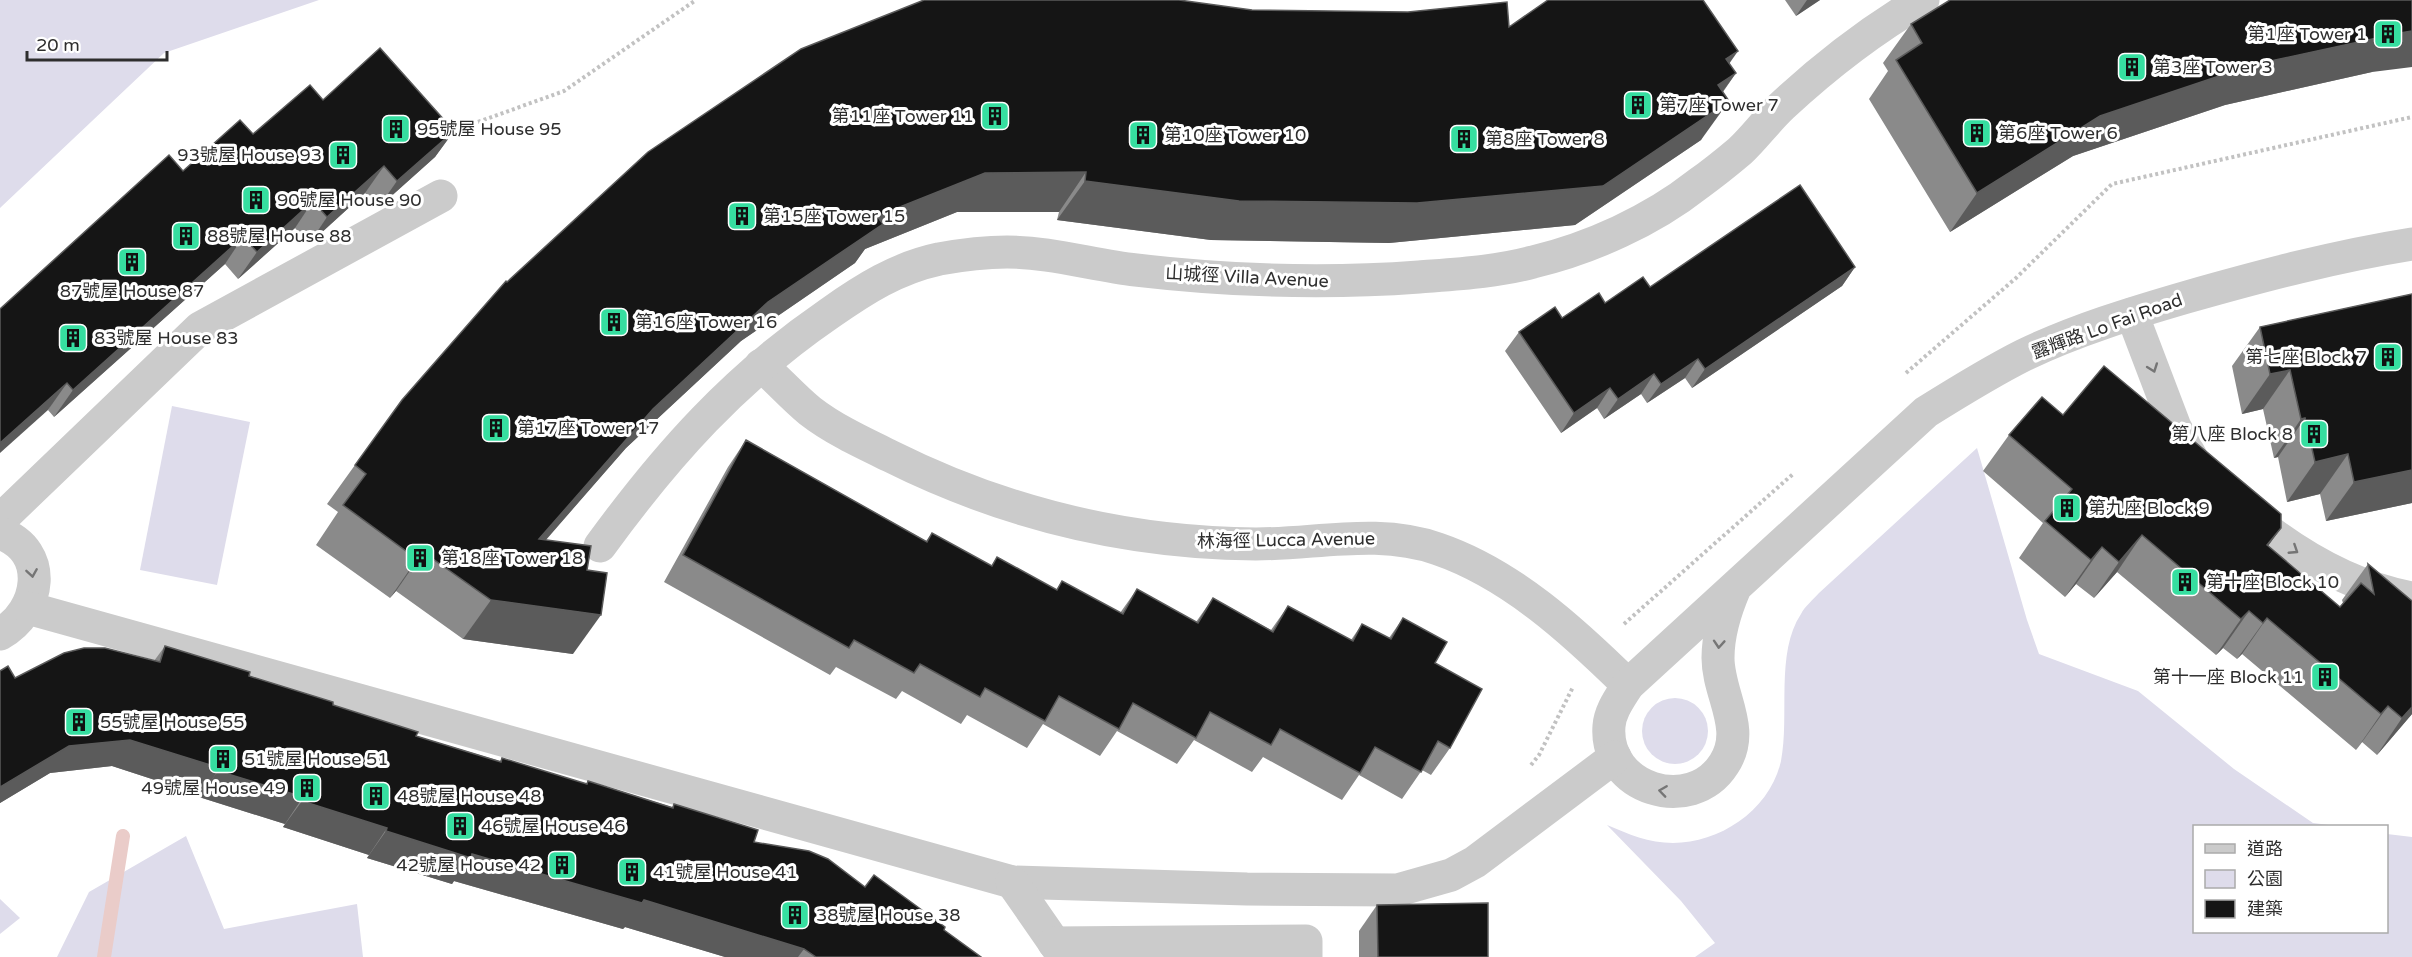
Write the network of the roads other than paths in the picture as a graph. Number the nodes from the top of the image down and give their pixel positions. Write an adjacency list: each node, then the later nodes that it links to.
1 (1923, 0): 5 (street, 山城徑 Villa Avenue)
2 (441, 196): 6 (street)
3 (2412, 244): 4 (street, 露輝路 Lo Fai Road)
4 (2132, 314): 9 (street, 露輝路 Lo Fai Road); 10 (street, one-way to 10)
5 (761, 365): 8 (street, 山城徑 Villa Avenue); 13 (street, 林海徑 Lucca Avenue)
6 (0, 519)
7 (0, 533): 11 (street, one-way to 11)
8 (600, 546)
9 (1735, 588): 13 (street, 露輝路 Lo Fai Road); 14 (street, 露輝路 Lo Fai Road, one-way to 14)
10 (2412, 598)
11 (28, 608): 12 (street); 15 (street)
12 (0, 634)
13 (1628, 685): 14 (street, 露輝路 Lo Fai Road)
14 (1615, 757): 15 (street)
15 (1012, 882): 16 (street)
16 (1059, 950): 17 (street)
17 (1306, 957)

